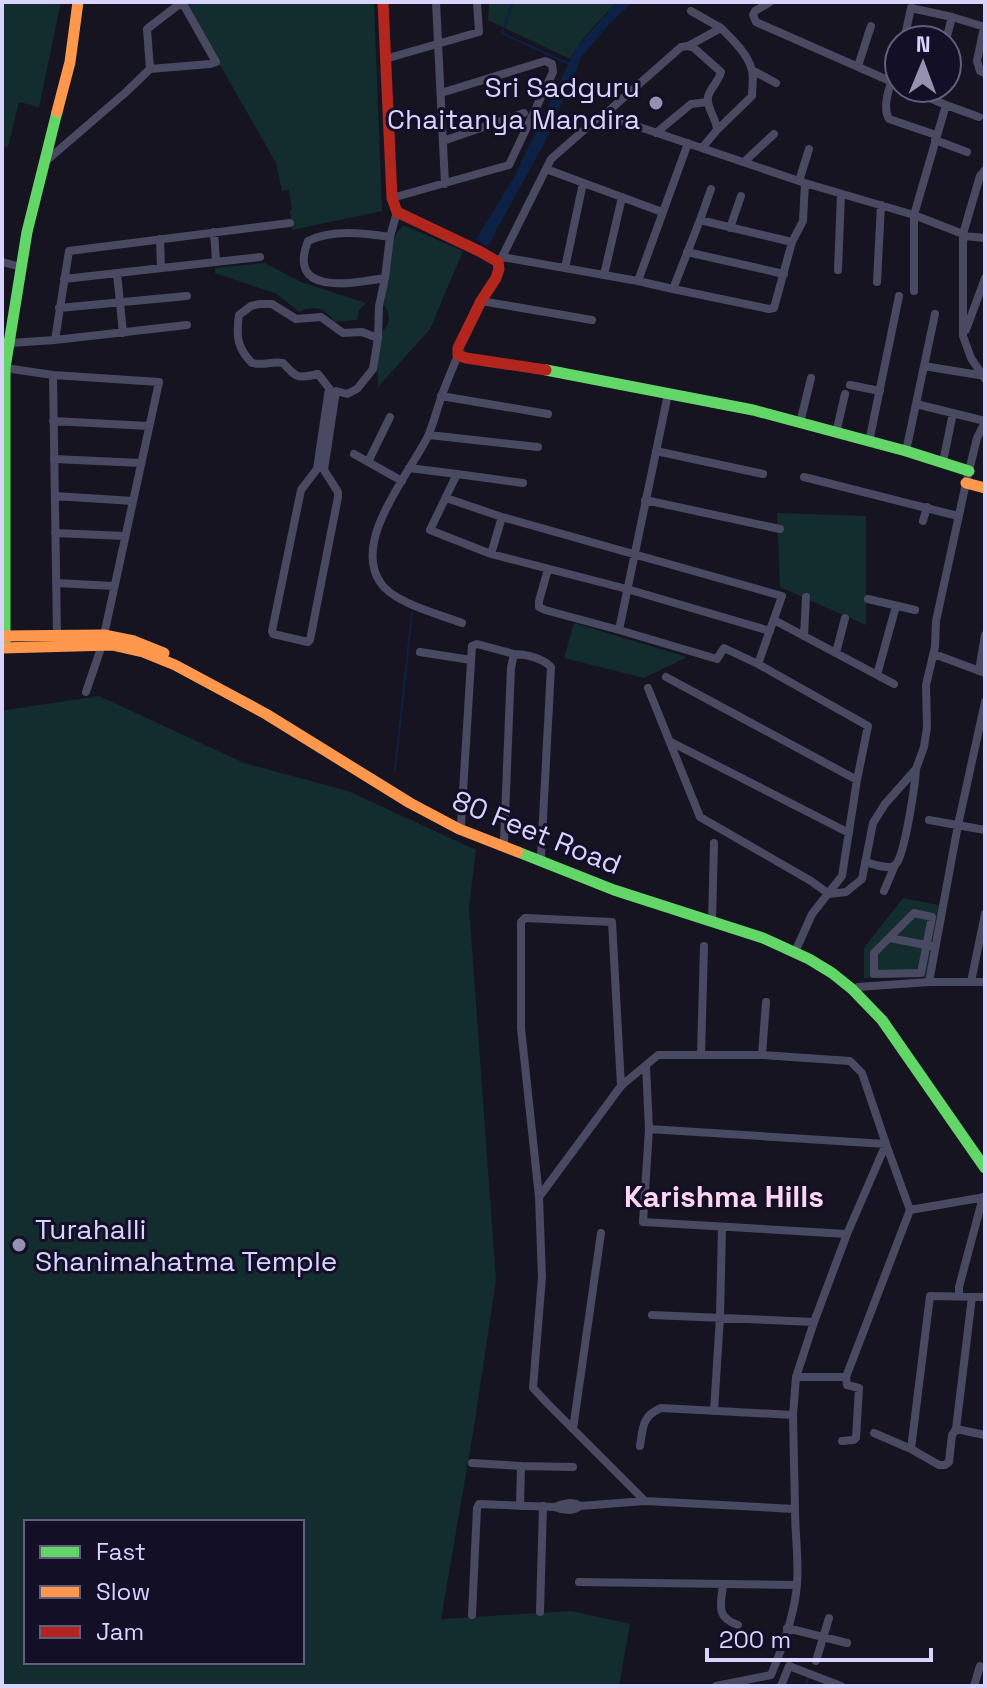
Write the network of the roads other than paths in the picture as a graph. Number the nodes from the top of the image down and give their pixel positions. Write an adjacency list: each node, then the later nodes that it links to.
1 (78, 2): 40 (main road)
2 (383, 2): 15 (main road)
3 (436, 2): 13 (street)
4 (477, 2): 13 (street)
5 (770, 2): 17 (street)
6 (691, 11): 12 (street)
7 (952, 17): 8 (street); 9 (street); 11 (street)
8 (908, 24)
9 (950, 24)
10 (871, 26): 17 (street)
11 (984, 27): 20 (street)
12 (721, 28): 14 (street); 19 (street)
13 (438, 44): 15 (street); 24 (street)
14 (688, 46): 25 (street); 29 (street)
15 (385, 59): 53 (main road)
16 (221, 66): 22 (street)
17 (858, 66): 21 (street)
18 (150, 69): 18 (street); 22 (street)
19 (752, 70): 23 (street); 31 (street)
20 (985, 73)
21 (883, 77)
22 (140, 79): 40 (street)
23 (776, 83)
24 (441, 93): 35 (street); 46 (street)
25 (708, 102): 31 (street); 32 (street)
26 (886, 104): 34 (street)
27 (946, 105): 30 (street); 34 (street)
28 (524, 113): 35 (street)
29 (604, 115): 32 (street); 42 (street)
30 (979, 117)
31 (717, 130): 37 (street)
32 (656, 133): 36 (street)
33 (774, 134): 41 (street)
34 (935, 138): 39 (street); 57 (street)
35 (443, 141): 46 (street)
36 (688, 143): 37 (street); 56 (street)
37 (702, 148): 41 (street)
38 (809, 149): 44 (street)
39 (967, 152)
40 (46, 161): 72 (main road)
41 (744, 162): 44 (street)
42 (546, 169): 45 (street); 69 (street)
43 (985, 170): 48 (street)
44 (802, 182): 49 (street); 66 (street)
45 (583, 183): 52 (street); 74 (street)
46 (445, 184): 53 (street)
47 (711, 189): 58 (street)
48 (975, 193): 51 (street); 62 (street)
49 (841, 194): 54 (street); 75 (street)
50 (741, 196): 60 (street)
51 (985, 196)
52 (622, 197): 56 (street); 78 (street)
53 (392, 198): 55 (main road)
54 (881, 205): 57 (street); 83 (street)
55 (397, 212): 63 (street); 69 (main road)
56 (662, 212): 82 (street)
57 (914, 215): 62 (street); 85 (street)
58 (700, 220): 60 (street); 67 (street)
59 (290, 223): 61 (street)
60 (730, 228): 66 (street)
61 (214, 232): 65 (street); 71 (street)
62 (964, 235): 64 (street); 95 (street)
63 (390, 237): 79 (street); 79 (street)
64 (985, 238)
65 (160, 239): 73 (street); 81 (street)
66 (792, 242): 77 (street)
67 (687, 252): 77 (street); 84 (street)
68 (260, 257): 71 (street)
69 (492, 257): 74 (street); 88 (main road)
70 (2, 262): 72 (street)
71 (216, 262): 73 (street)
72 (21, 267): 98 (main road)
73 (161, 268): 76 (street)
74 (565, 268): 78 (street)
75 (838, 270)
76 (117, 273): 81 (street); 89 (street)
77 (784, 274): 84 (street)
78 (604, 275): 82 (street)
79 (385, 278): 96 (street)
80 (985, 278): 95 (street)
81 (64, 279): 90 (street)
82 (638, 281): 84 (street)
83 (877, 282)
84 (673, 289)
85 (914, 291)
86 (187, 296): 89 (street)
87 (899, 296): 106 (street)
88 (481, 301): 92 (street); 99 (main road)
89 (120, 302): 90 (street); 94 (street)
90 (59, 308): 97 (street)
91 (935, 314): 100 (street)
92 (592, 320)
93 (187, 325): 94 (street)
94 (123, 333): 97 (street)
95 (963, 336): 103 (street)
96 (378, 338): 110 (street); 110 (street)
97 (55, 340): 98 (street)
98 (9, 348): 101 (main road)
99 (458, 355): 107 (main road); 109 (street)
100 (924, 366): 103 (street); 111 (street)
101 (4, 368): 102 (street); 147 (main road)
102 (53, 375): 115 (street); 118 (street)
103 (985, 377)
104 (811, 378): 117 (street)
105 (850, 385): 106 (street)
106 (880, 391): 121 (street)
107 (668, 394): 117 (main road); 124 (street)
108 (845, 394): 119 (street)
109 (441, 396): 113 (street); 120 (street)
110 (331, 402): 123 (street)
111 (916, 404): 112 (street); 125 (street)
112 (953, 413): 116 (street); 129 (street)
113 (548, 414)
114 (390, 417): 128 (street)
115 (53, 421): 118 (street); 127 (street)
116 (985, 421): 135 (street)
117 (800, 423): 119 (main road)
118 (149, 426): 130 (street)
119 (836, 433): 121 (main road)
120 (429, 435): 122 (street); 131 (street)
121 (869, 442): 125 (main road)
122 (538, 447)
123 (323, 450): 123 (street)
124 (656, 451): 133 (street); 141 (street)
125 (906, 451): 129 (main road)
126 (354, 454): 128 (street)
127 (54, 459): 130 (street); 139 (street)
128 (368, 462): 136 (street)
129 (943, 462): 135 (main road)
130 (141, 463): 142 (street)
131 (409, 468): 132 (street); 136 (street)
132 (457, 474): 137 (street); 140 (street)
133 (763, 474)
134 (804, 477): 143 (street)
135 (968, 477): 138 (main road); 144 (street)
136 (402, 481): 164 (street)
137 (523, 483)
138 (985, 488)
139 (55, 496): 142 (street); 149 (street)
140 (446, 498): 145 (street); 151 (street)
141 (645, 500): 148 (street); 152 (street)
142 (133, 501): 150 (street)
143 (927, 507): 144 (street); 146 (street)
144 (958, 516): 175 (street)
145 (502, 517): 151 (street); 152 (street)
146 (923, 521)
147 (4, 529): 154 (main road)
148 (780, 529)
149 (55, 533): 150 (street); 155 (street)
150 (125, 536): 156 (street)
151 (491, 554): 153 (street)
152 (634, 554): 157 (street); 163 (street)
153 (548, 569): 157 (street); 165 (street)
154 (4, 574): 171 (main road)
155 (56, 583): 156 (street); 167 (street)
156 (114, 586): 170 (street)
157 (627, 589): 165 (street); 166 (street)
158 (806, 597): 169 (street)
159 (868, 599): 160 (street)
160 (896, 606): 161 (street); 179 (street)
161 (915, 610)
162 (845, 618): 173 (street)
163 (774, 620): 166 (street); 169 (street)
164 (462, 623)
165 (619, 630): 177 (street)
166 (770, 631): 177 (street)
167 (57, 635): 170 (main road, 80 Feet Road); 171 (main road, 80 Feet Road)
168 (985, 635): 178 (street)
169 (804, 636): 173 (street)
170 (103, 640): 171 (main road, 80 Feet Road); 182 (main road, 80 Feet Road); 184 (street)
171 (4, 642)
172 (420, 652): 176 (street)
173 (836, 653): 179 (street)
174 (514, 654): 176 (street); 194 (street); 196 (street)
175 (934, 654): 178 (street); 187 (street)
176 (471, 660): 190 (street)
177 (758, 664): 188 (street)
178 (982, 672)
179 (877, 675): 181 (street)
180 (666, 677): 188 (street)
181 (894, 684)
182 (223, 688): 190 (main road, 80 Feet Road); 202 (main road, 80 Feet Road)
183 (648, 688): 186 (street)
184 (86, 692)
185 (985, 702): 191 (street)
186 (670, 742): 193 (street); 200 (street)
187 (916, 769): 197 (street); 198 (street)
188 (857, 780): 193 (street)
189 (929, 820): 191 (street)
190 (461, 824): 194 (main road, 80 Feet Road)
191 (958, 825): 192 (street); 205 (street)
192 (985, 830)
193 (849, 833): 200 (street)
194 (504, 841): 196 (main road, 80 Feet Road)
195 (714, 843): 202 (street)
196 (541, 856): 202 (main road, 80 Feet Road)
197 (865, 862): 198 (street); 200 (street)
198 (895, 865): 199 (street)
199 (884, 891)
200 (829, 894): 206 (street)
201 (985, 914): 208 (street)
202 (712, 919): 206 (main road, 80 Feet Road)
203 (890, 938): 205 (street); 205 (street); 205 (street)
204 (704, 946): 212 (street)
205 (931, 946): 207 (street)
206 (797, 950): 210 (main road, 80 Feet Road); 219 (main road, 80 Feet Road)
207 (929, 982): 208 (street); 210 (street)
208 (971, 982): 209 (street)
209 (985, 982)
210 (858, 987): 218 (main road, 80 Feet Road)
211 (766, 1002): 213 (street)
212 (701, 1055): 213 (street); 214 (street)
213 (762, 1055): 217 (street)
214 (646, 1066): 215 (street); 216 (street)
215 (621, 1086): 220 (street); 220 (street)
216 (649, 1129): 217 (street); 223 (street)
217 (886, 1144): 222 (street); 225 (street)
218 (985, 1159)
219 (985, 1168)
220 (539, 1197): 236 (street)
221 (984, 1197): 222 (street); 226 (street)
222 (910, 1210): 233 (street)
223 (722, 1227): 225 (street); 230 (street)
224 (601, 1233): 236 (street)
225 (847, 1234): 231 (street)
226 (959, 1296): 227 (street); 242 (street)
227 (972, 1297): 228 (street); 237 (street)
228 (985, 1297)
229 (652, 1315): 230 (street)
230 (720, 1317): 231 (street); 234 (street)
231 (814, 1322): 232 (street)
232 (796, 1377): 233 (street); 235 (street)
233 (846, 1377): 240 (street)
234 (714, 1411): 235 (street); 241 (street)
235 (793, 1415): 249 (street)
236 (573, 1429): 246 (street)
237 (956, 1429): 239 (street); 242 (street)
238 (874, 1433): 242 (street)
239 (985, 1435)
240 (842, 1441)
241 (640, 1446)
242 (911, 1449)
243 (472, 1463): 244 (street)
244 (521, 1466): 245 (street); 247 (street)
245 (573, 1467)
246 (645, 1501): 248 (street); 249 (street)
247 (520, 1506): 248 (street); 254 (street)
248 (543, 1506): 253 (street)
249 (795, 1509): 252 (street)
250 (579, 1582): 251 (street)
251 (723, 1584): 252 (street); 256 (street)
252 (797, 1585): 257 (street)
253 (540, 1612)
254 (472, 1615)
255 (829, 1618): 258 (street)
256 (738, 1625)
257 (787, 1628): 258 (street); 263 (street)
258 (823, 1637): 259 (street); 260 (street)
259 (847, 1643)
260 (816, 1661)
261 (980, 1666): 266 (street)
262 (831, 1684): 264 (street); 265 (street)
263 (716, 1686)
264 (781, 1686)
265 (841, 1686)
266 (974, 1686)

